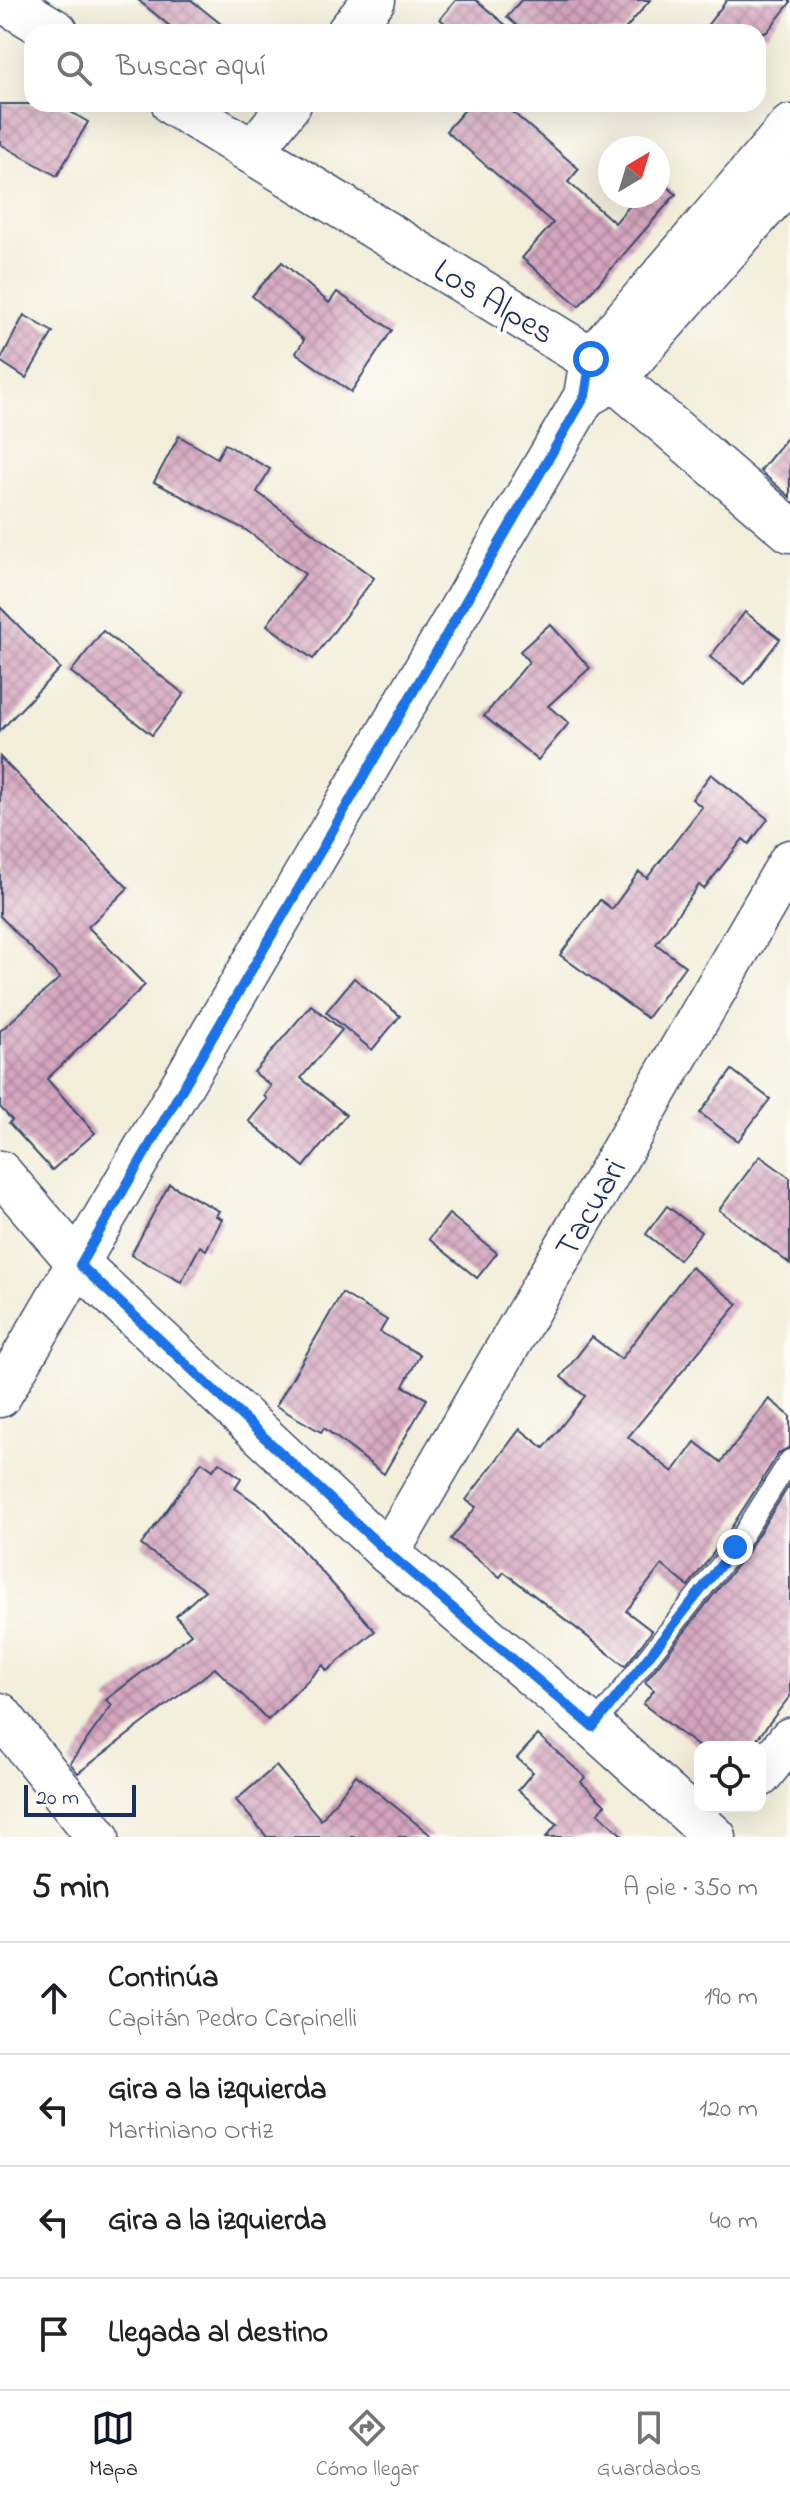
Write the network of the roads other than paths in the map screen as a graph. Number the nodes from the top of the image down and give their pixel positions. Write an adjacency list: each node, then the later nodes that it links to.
1 (3, 0): 3 (street)
2 (374, 0): 4 (street)
3 (43, 24)
4 (354, 24)
5 (187, 112): 8 (street, Los Alpes)
6 (284, 112): 8 (street)
7 (788, 134): 10 (street)
8 (252, 152): 10 (street, Los Alpes)
9 (790, 179): 10 (street)
10 (597, 378): 11 (street, Los Alpes); 14 (street)
11 (790, 530)
12 (790, 861): 17 (street, Tacuari)
13 (0, 1172): 14 (street)
14 (80, 1265): 15 (street); 17 (street)
15 (0, 1396)
16 (790, 1460): 19 (lane)
17 (388, 1553): 19 (street)
18 (0, 1714): 23 (street)
19 (593, 1727): 22 (street)
20 (790, 1739): 21 (street)
21 (766, 1769)
22 (717, 1829)
23 (98, 1837)

